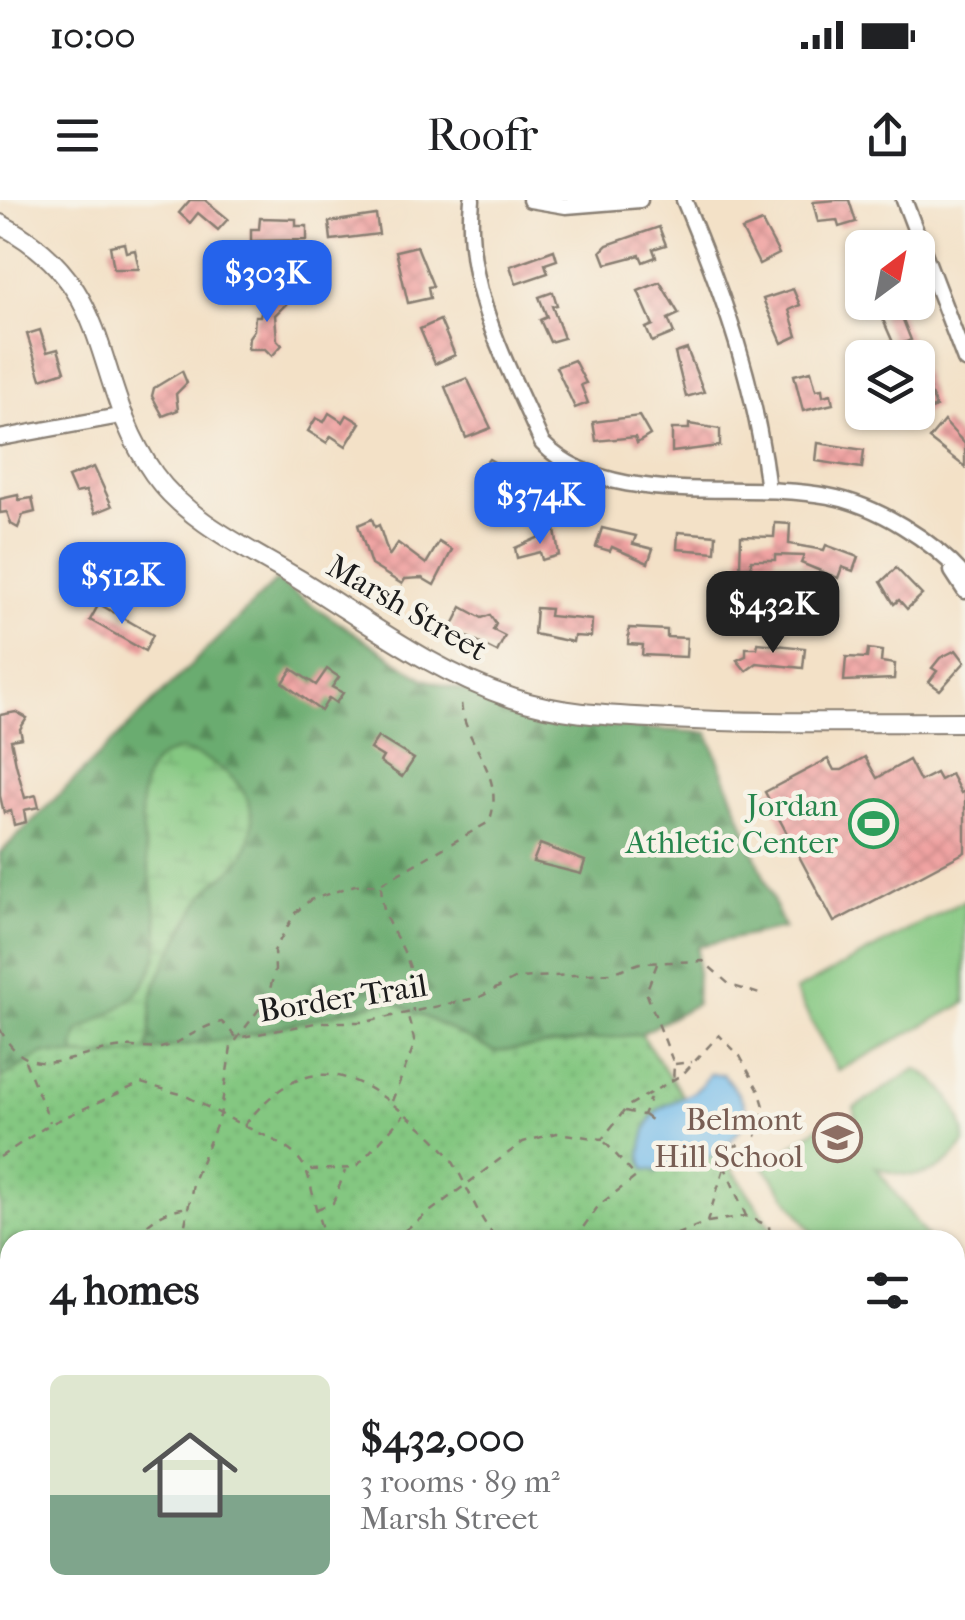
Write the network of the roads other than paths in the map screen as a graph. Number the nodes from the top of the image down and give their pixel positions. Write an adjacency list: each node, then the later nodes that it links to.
1 (472, 200): 10 (street)
2 (530, 200): 3 (street)
3 (640, 200)
4 (684, 200): 10 (street)
5 (904, 200): 7 (street)
6 (0, 224): 8 (street, Marsh Street)
7 (965, 360)
8 (125, 415): 9 (street); 14 (street, Marsh Street)
9 (0, 438)
10 (768, 490): 11 (street)
11 (945, 556): 12 (street); 13 (street)
12 (965, 576)
13 (965, 591)
14 (965, 722)

